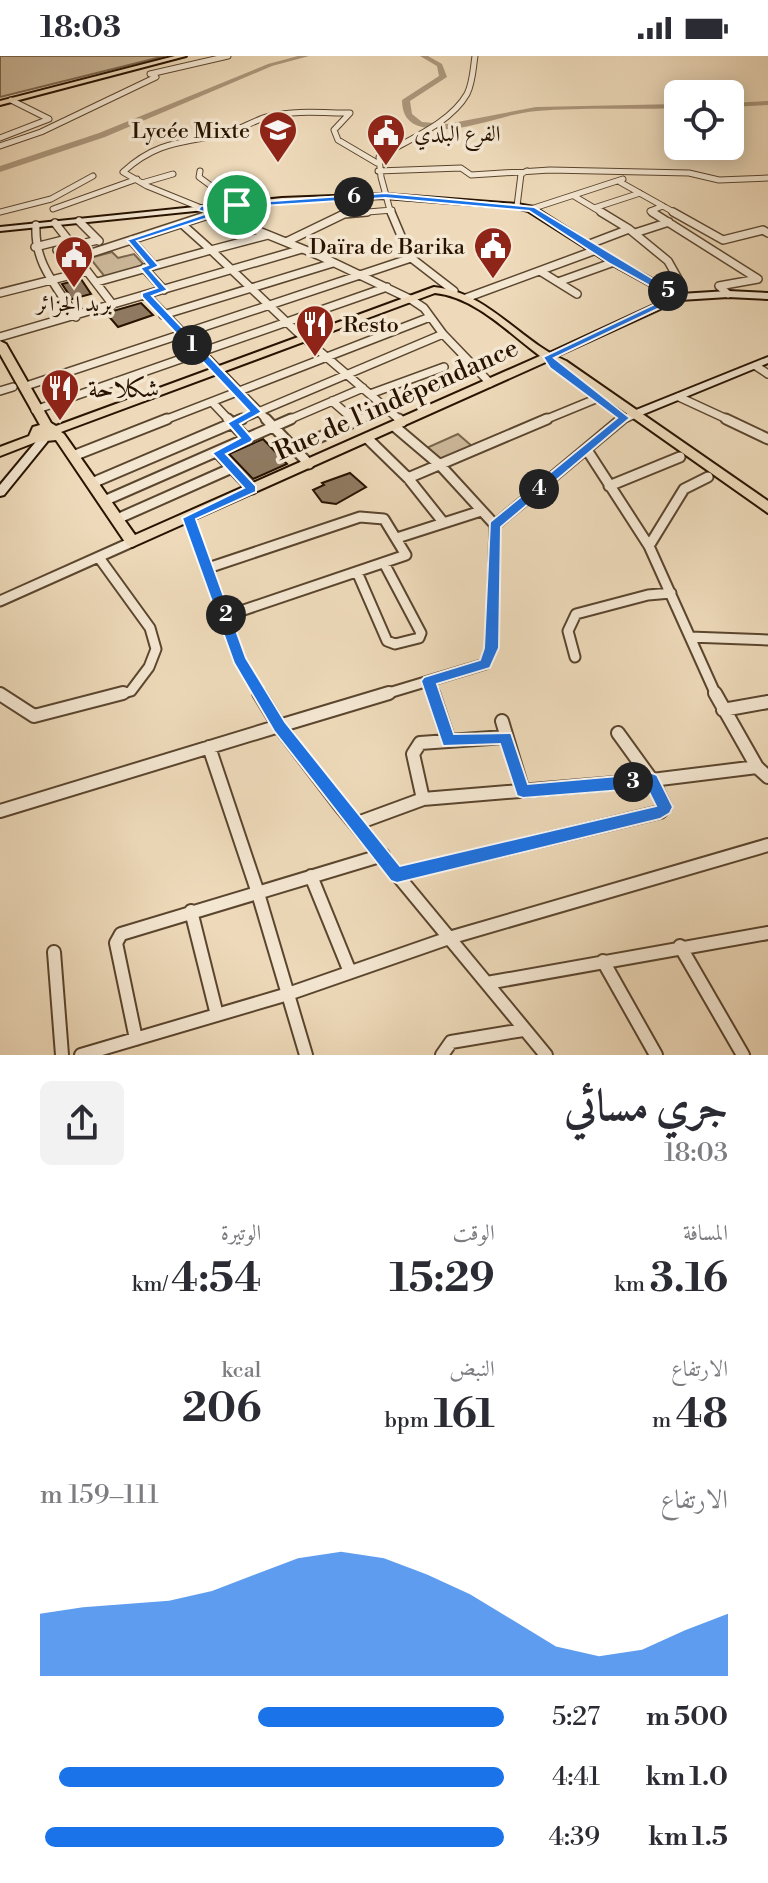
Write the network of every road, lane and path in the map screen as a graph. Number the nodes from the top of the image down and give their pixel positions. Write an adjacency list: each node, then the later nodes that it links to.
1 (173, 56): 8 (main road)
2 (183, 56): 7 (main road)
3 (228, 56): 5 (street)
4 (475, 56): 11 (street)
5 (145, 76)
6 (156, 77): 10 (street)
7 (11, 100): 8 (main road); 9 (street)
8 (0, 102)
9 (0, 138)
10 (0, 146)
11 (377, 163): 13 (street); 18 (street)
12 (200, 171): 24 (street)
13 (378, 171): 14 (street); 22 (street)
14 (527, 171): 15 (street); 25 (street)
15 (629, 172): 17 (street); 19 (street)
16 (173, 174): 18 (street)
17 (768, 178)
18 (140, 181): 20 (street); 27 (street)
19 (620, 182): 21 (street); 23 (street)
20 (110, 187): 29 (street); 32 (street)
21 (640, 193): 26 (street); 28 (street)
22 (385, 196): 24 (main road); 25 (main road); 31 (street)
23 (574, 196): 28 (street); 30 (street)
24 (237, 205): 27 (main road)
25 (517, 206): 30 (main road)
26 (663, 206): 34 (street); 36 (street)
27 (201, 208): 33 (street); 35 (main road)
28 (594, 208): 41 (street)
29 (53, 209)
30 (531, 209): 51 (main road)
31 (392, 210): 47 (street); 55 (street)
32 (0, 212)
33 (217, 212): 38 (street); 43 (street)
34 (684, 218): 36 (street); 42 (street)
35 (79, 221): 37 (main road); 45 (street)
36 (669, 222): 41 (street); 74 (street)
37 (55, 223): 39 (main road); 44 (street)
38 (182, 224): 46 (street); 53 (street)
39 (36, 225): 40 (main road); 49 (street)
40 (0, 229)
41 (632, 231): 51 (street); 71 (street)
42 (768, 233)
43 (268, 235): 47 (street); 53 (street)
44 (67, 239): 48 (street); 49 (street)
45 (98, 240): 48 (street); 50 (street)
46 (131, 240): 50 (street); 58 (street)
47 (286, 242): 52 (street)
48 (73, 246): 54 (street)
49 (35, 247): 64 (street)
50 (106, 248): 54 (street)
51 (592, 248): 56 (main road); 62 (street)
52 (302, 249): 57 (street); 60 (street)
53 (211, 250): 58 (street); 60 (street)
54 (76, 258): 61 (street)
55 (411, 258): 63 (street); 70 (street)
56 (614, 262): 66 (street); 71 (main road)
57 (333, 263): 63 (street); 68 (street)
58 (154, 266): 59 (street)
59 (144, 268): 65 (street); 69 (street)
60 (230, 270): 68 (street); 69 (street)
61 (87, 271): 64 (street); 65 (street)
62 (540, 271): 66 (street); 78 (street)
63 (360, 275): 67 (street); 81 (street)
64 (53, 279): 72 (street); 83 (street)
65 (97, 282): 80 (street)
66 (558, 282): 73 (street)
67 (387, 287): 79 (street); 85 (street)
68 (249, 288): 81 (street); 82 (street)
69 (164, 290): 75 (street)
70 (454, 291): 78 (main road); 79 (main road)
71 (668, 291): 77 (main road)
72 (0, 293)
73 (577, 294)
74 (728, 294): 76 (main road); 77 (main road)
75 (146, 295): 80 (street); 82 (street)
76 (768, 296)
77 (678, 297): 92 (main road)
78 (466, 298): 92 (main road)
79 (412, 300): 84 (street); 89 (main road)
80 (113, 305): 83 (street)
81 (270, 306): 85 (street); 86 (street)
82 (163, 315): 86 (street)
83 (76, 317): 88 (street)
84 (430, 317): 87 (street); 93 (street)
85 (287, 322): 89 (street); 91 (street)
86 (181, 334): 91 (street); 102 (street)
87 (443, 334): 100 (street); 101 (street)
88 (0, 337)
89 (306, 338): 93 (street); 98 (main road)
90 (0, 344): 102 (main road)
91 (200, 353): 98 (street); 111 (street)
92 (548, 357): 101 (main road, Rue de l'indépendance); 107 (main road); 113 (main road)
93 (329, 358): 100 (street); 105 (street)
94 (768, 360): 96 (main road)
95 (0, 363): 102 (main road)
96 (756, 366): 99 (street); 106 (main road)
97 (444, 367): 104 (street)
98 (217, 372): 105 (street); 118 (main road)
99 (768, 374)
100 (348, 375): 104 (street); 112 (street)
101 (490, 383): 116 (main road, Rue de l'indépendance)
102 (18, 387): 103 (street); 111 (main road); 118 (main road)
103 (0, 391)
104 (367, 391): 108 (street); 110 (street)
105 (239, 394): 109 (street); 112 (street)
106 (679, 397): 113 (main road); 121 (street)
107 (598, 398): 113 (main road); 129 (street)
108 (332, 401): 114 (street); 117 (street)
109 (213, 403): 115 (street); 126 (street)
110 (386, 408): 114 (street); 116 (street)
111 (35, 410): 118 (main road)
112 (256, 412): 115 (street); 117 (street)
113 (629, 416): 123 (street); 127 (main road); 138 (main road)
114 (355, 421): 122 (street)
115 (233, 423): 120 (street); 133 (street)
116 (398, 424): 119 (main road, Rue de l'indépendance); 129 (street)
117 (272, 428): 120 (street); 122 (street)
118 (45, 434): 124 (main road); 126 (main road); 136 (main road)
119 (367, 438): 128 (main road, Rue de l'indépendance); 132 (street)
120 (247, 439): 125 (street)
121 (768, 439)
122 (294, 449): 128 (street)
123 (587, 450): 134 (street); 144 (street)
124 (0, 452)
125 (218, 453): 130 (street); 137 (street)
126 (73, 456): 133 (main road)
127 (680, 457): 131 (main road); 134 (street)
128 (309, 464): 135 (main road, Rue de l'indépendance)
129 (440, 465): 132 (street); 139 (street)
130 (232, 468): 135 (street); 141 (street)
131 (708, 477): 142 (main road); 147 (street)
132 (408, 478): 143 (street)
133 (92, 483): 137 (main road)
134 (609, 486): 147 (street)
135 (252, 489): 140 (main road, Rue de l'indépendance)
136 (0, 492)
137 (104, 501): 141 (main road)
138 (768, 508)
139 (481, 511): 143 (street); 144 (street)
140 (189, 518): 146 (main road, Rue de l'indépendance); 150 (street)
141 (117, 519): 146 (main road)
142 (768, 519)
143 (443, 522): 145 (street)
144 (495, 525): 158 (street)
145 (397, 538): 149 (street); 150 (street)
146 (132, 542): 148 (street, Rue de l'indépendance)
147 (649, 546): 152 (street)
148 (100, 559): 153 (street, Rue de l'indépendance); 159 (street)
149 (384, 563): 151 (street); 151 (street)
150 (208, 568): 154 (street)
151 (357, 572): 154 (street)
152 (671, 593): 155 (street); 157 (street)
153 (0, 601)
154 (226, 616): 163 (street)
155 (690, 637): 156 (street); 161 (street)
156 (768, 640)
157 (575, 657)
158 (429, 681): 163 (street); 166 (street)
159 (0, 694)
160 (768, 702): 161 (street)
161 (723, 710): 168 (street)
162 (502, 721): 165 (street)
163 (279, 726): 167 (street); 174 (street)
164 (618, 733): 170 (street)
165 (505, 737): 166 (street); 171 (street)
166 (449, 741): 172 (street)
167 (209, 747): 173 (street); 179 (street)
168 (757, 767): 169 (street); 170 (street)
169 (768, 777)
170 (652, 780): 171 (street); 177 (street)
171 (523, 791): 172 (street)
172 (423, 799): 174 (street)
173 (0, 811)
174 (355, 824): 176 (street)
175 (768, 845): 182 (street)
176 (383, 855): 177 (street); 178 (street)
177 (397, 875): 182 (street)
178 (311, 876): 179 (street); 186 (street)
179 (257, 890): 180 (street); 188 (street)
180 (191, 911): 189 (street); 191 (street)
181 (768, 933): 183 (street)
182 (449, 938): 186 (street); 187 (street)
183 (680, 946): 185 (street); 198 (street)
184 (54, 952): 192 (street)
185 (603, 961): 187 (street); 197 (street)
186 (350, 972): 188 (street)
187 (487, 983): 190 (street)
188 (288, 994): 189 (street); 194 (street)
189 (217, 1015): 191 (street)
190 (523, 1030): 195 (street); 196 (street)
191 (136, 1039): 193 (street)
192 (62, 1055)
193 (81, 1055)
194 (306, 1055)
195 (442, 1055)
196 (546, 1055)
197 (656, 1055)
198 (743, 1055)

